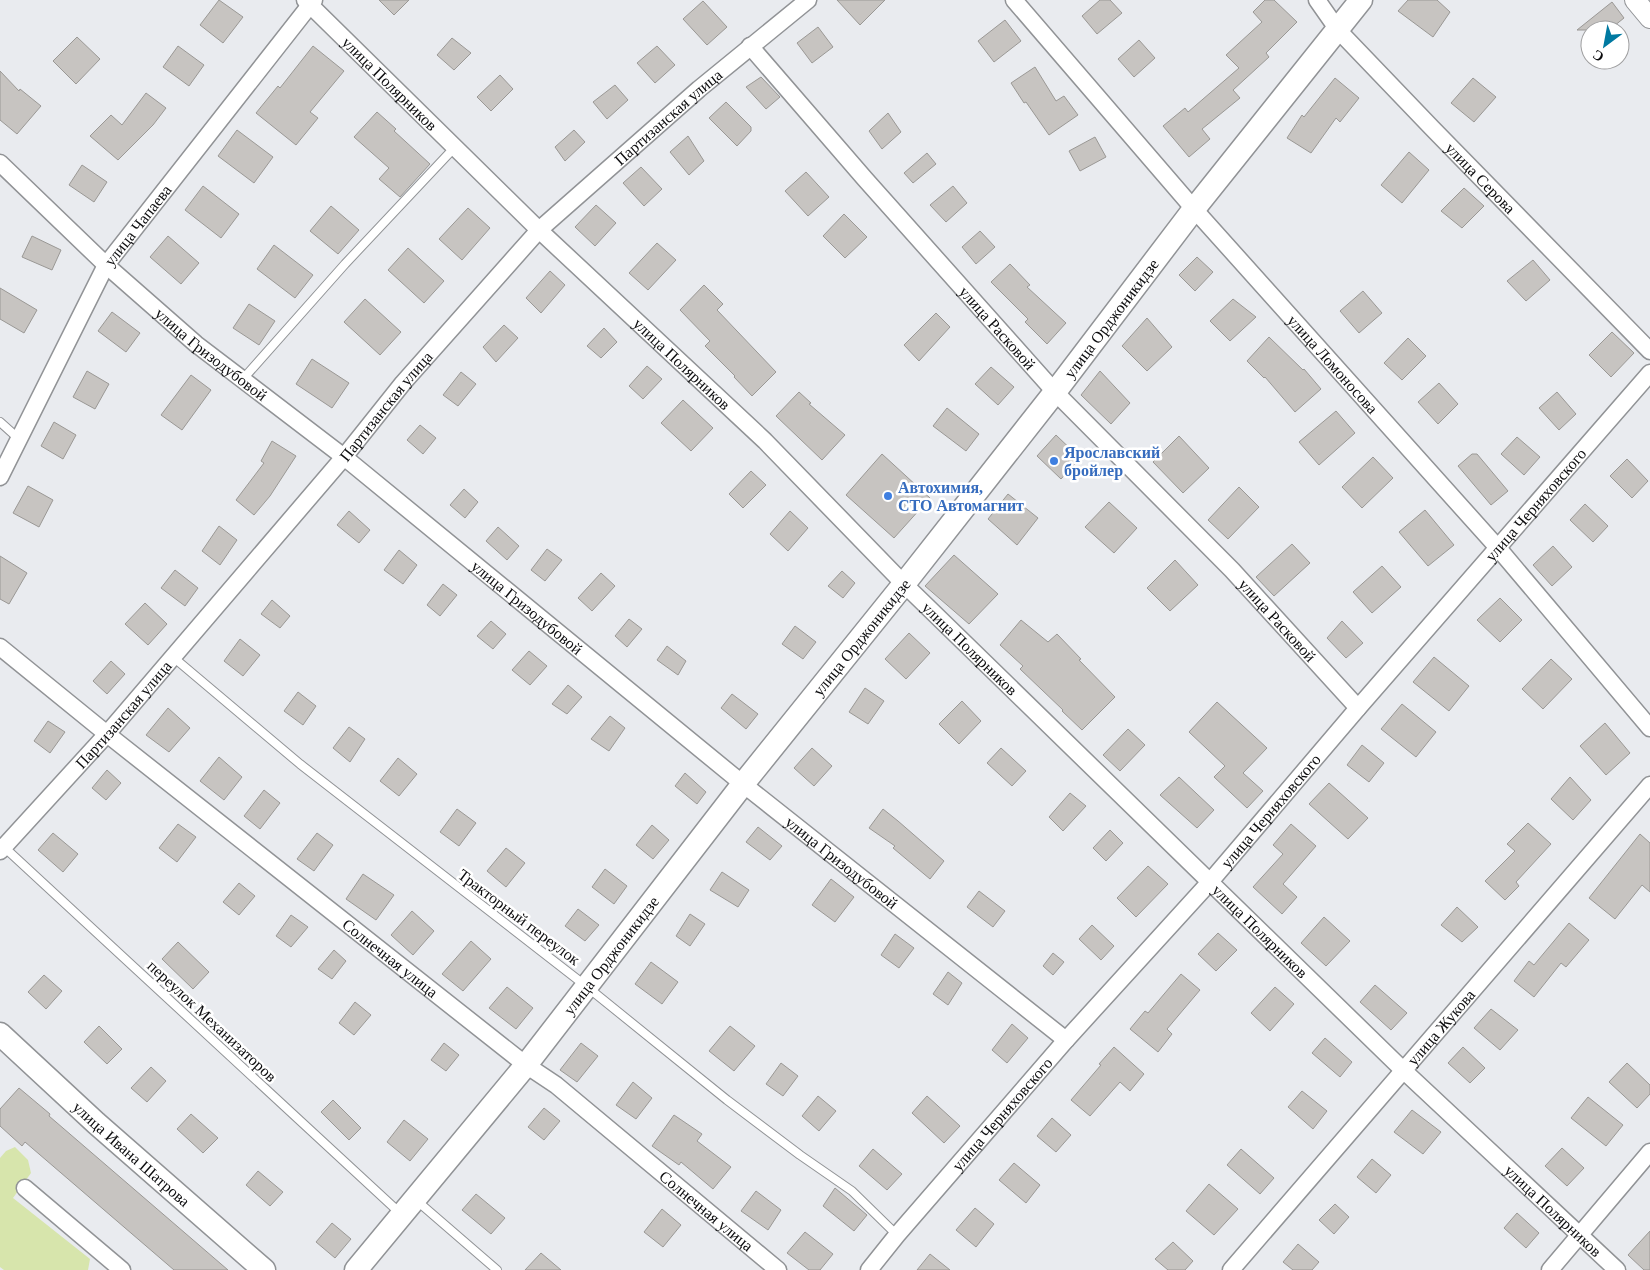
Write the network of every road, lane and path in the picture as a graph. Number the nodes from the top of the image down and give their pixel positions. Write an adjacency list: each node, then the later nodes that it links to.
1 (808, 0): 9 (street, Партизанская улица)
2 (1014, 0): 12 (street, улица Ломоносова)
3 (1317, 0): 8 (street, улица Серова)
4 (1361, 0): 8 (main road, улица Орджоникидзе)
5 (1635, 0): 7 (street)
6 (310, 2): 10 (street, улица Полярников); 14 (street, улица Чапаева)
7 (1650, 18)
8 (1338, 30): 12 (main road, улица Орджоникидзе); 15 (street, улица Серова)
9 (750, 46): 13 (street, Партизанская улица); 18 (street, улица Расковой)
10 (455, 147): 13 (street, улица Полярников); 17 (lane)
11 (0, 163): 14 (street, улица Гризодубовой)
12 (1194, 209): 18 (main road, улица Орджоникидзе); 23 (street, улица Ломоносова)
13 (540, 230): 21 (street, Партизанская улица); 24 (street, улица Полярников)
14 (106, 265): 17 (street, улица Гризодубовой); 20 (street, улица Чапаева)
15 (1650, 351)
16 (1650, 373): 23 (street, улица Черняховского)
17 (243, 379): 21 (street, улица Гризодубовой)
18 (1055, 392): 24 (main road, улица Орджоникидзе); 27 (street, улица Расковой)
19 (0, 422): 20 (lane)
20 (20, 440): 22 (street, улица Чапаева)
21 (344, 457): 26 (street, Партизанская улица); 30 (street, улица Гризодубовой)
22 (0, 477)
23 (1498, 548): 27 (street, улица Черняховского); 28 (street, улица Ломоносова)
24 (904, 584): 30 (main road, улица Орджоникидзе); 33 (street, улица Полярников)
25 (0, 647): 29 (street, Солнечная улица)
26 (172, 656): 29 (street, Партизанская улица); 34 (lane, Тракторный переулок)
27 (1358, 708): 33 (street, улица Черняховского)
28 (1650, 728)
29 (108, 734): 32 (street, Партизанская улица); 37 (street, Солнечная улица)
30 (743, 784): 34 (main road, улица Орджоникидзе); 36 (street, улица Гризодубовой)
31 (1650, 785): 38 (street, улица Жукова)
32 (2, 849): 41 (lane, переулок Механизаторов)
33 (1209, 883): 36 (street, улица Черняховского); 38 (street, улица Полярников)
34 (586, 986): 37 (main road, улица Орджоникидзе); 42 (lane, Тракторный переулок)
35 (0, 1034): 45 (main road, улица Ивана Шатрова)
36 (1066, 1040): 42 (street, улица Черняховского)
37 (526, 1065): 41 (main road, улица Орджоникидзе); 48 (street, Солнечная улица)
38 (1403, 1070): 43 (street, улица Полярников); 50 (street, улица Жукова)
39 (1650, 1152): 43 (street)
40 (25, 1188): 44 (street)
41 (408, 1207): 46 (main road, улица Орджоникидзе); 47 (lane, переулок Механизаторов)
42 (898, 1235): 49 (street, улица Черняховского)
43 (1580, 1236): 51 (street); 52 (street, улица Полярников)
44 (115, 1268)
45 (264, 1270)
46 (356, 1270)
47 (497, 1270)
48 (778, 1270)
49 (870, 1270)
50 (1231, 1270)
51 (1550, 1270)
52 (1618, 1270)

